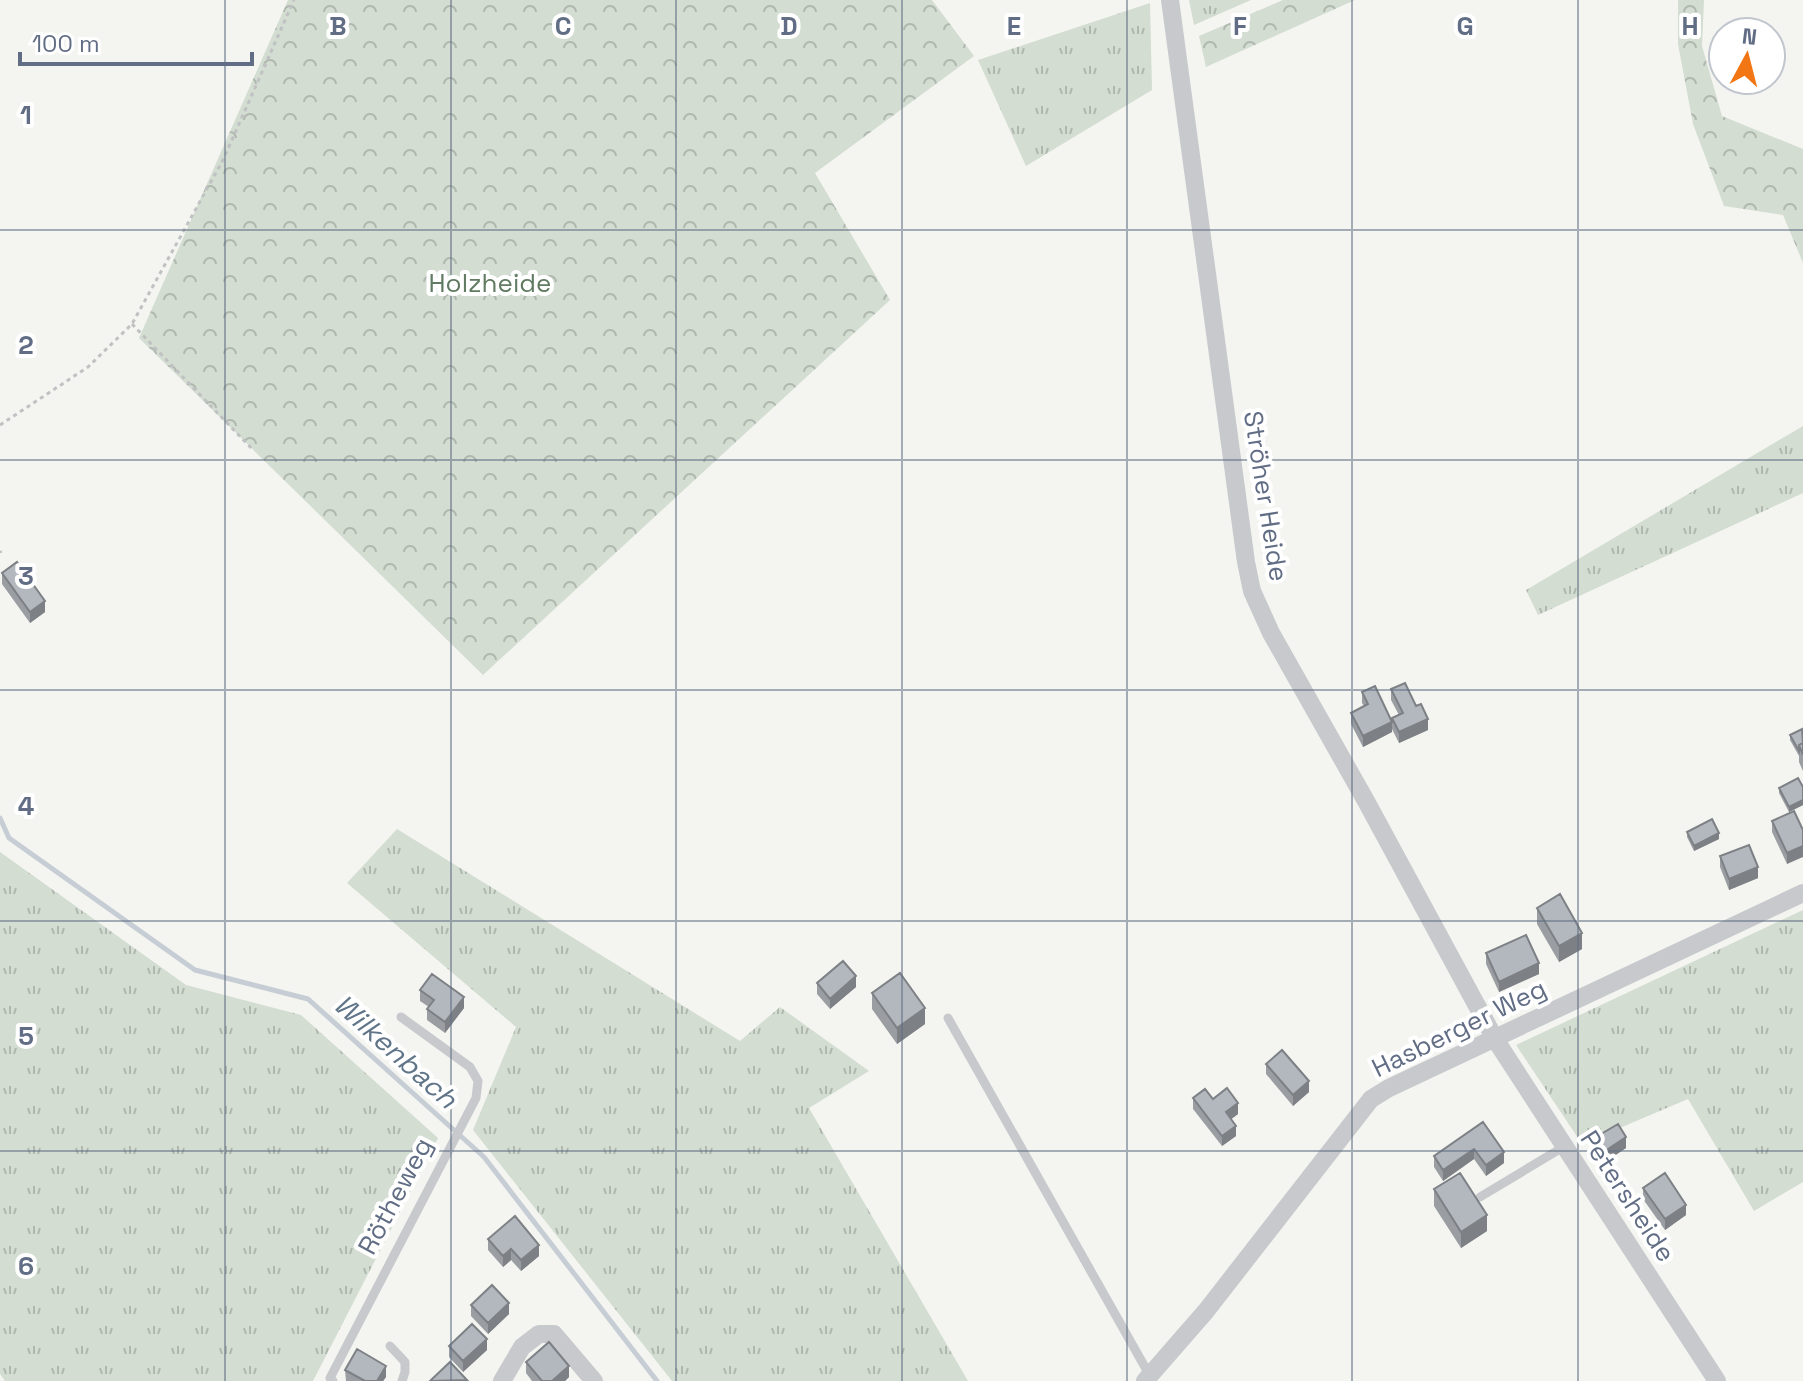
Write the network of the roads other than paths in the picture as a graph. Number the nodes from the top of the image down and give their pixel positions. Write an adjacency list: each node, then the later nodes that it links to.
1 (1170, 0): 5 (street, Ströher Heide)
2 (1803, 893): 5 (street, Hasberger Weg)
3 (401, 1017): 10 (lane, Rötheweg)
4 (948, 1018): 9 (lane, Hasberger Weg)
5 (1495, 1039): 6 (street, Petersheide); 9 (street, Hasberger Weg)
6 (1565, 1146): 7 (lane); 14 (street, Petersheide)
7 (1480, 1197)
8 (390, 1346): 11 (lane)
9 (1147, 1379)
10 (333, 1381)
11 (402, 1381)
12 (502, 1381): 13 (street)
13 (594, 1381)
14 (1717, 1381)

